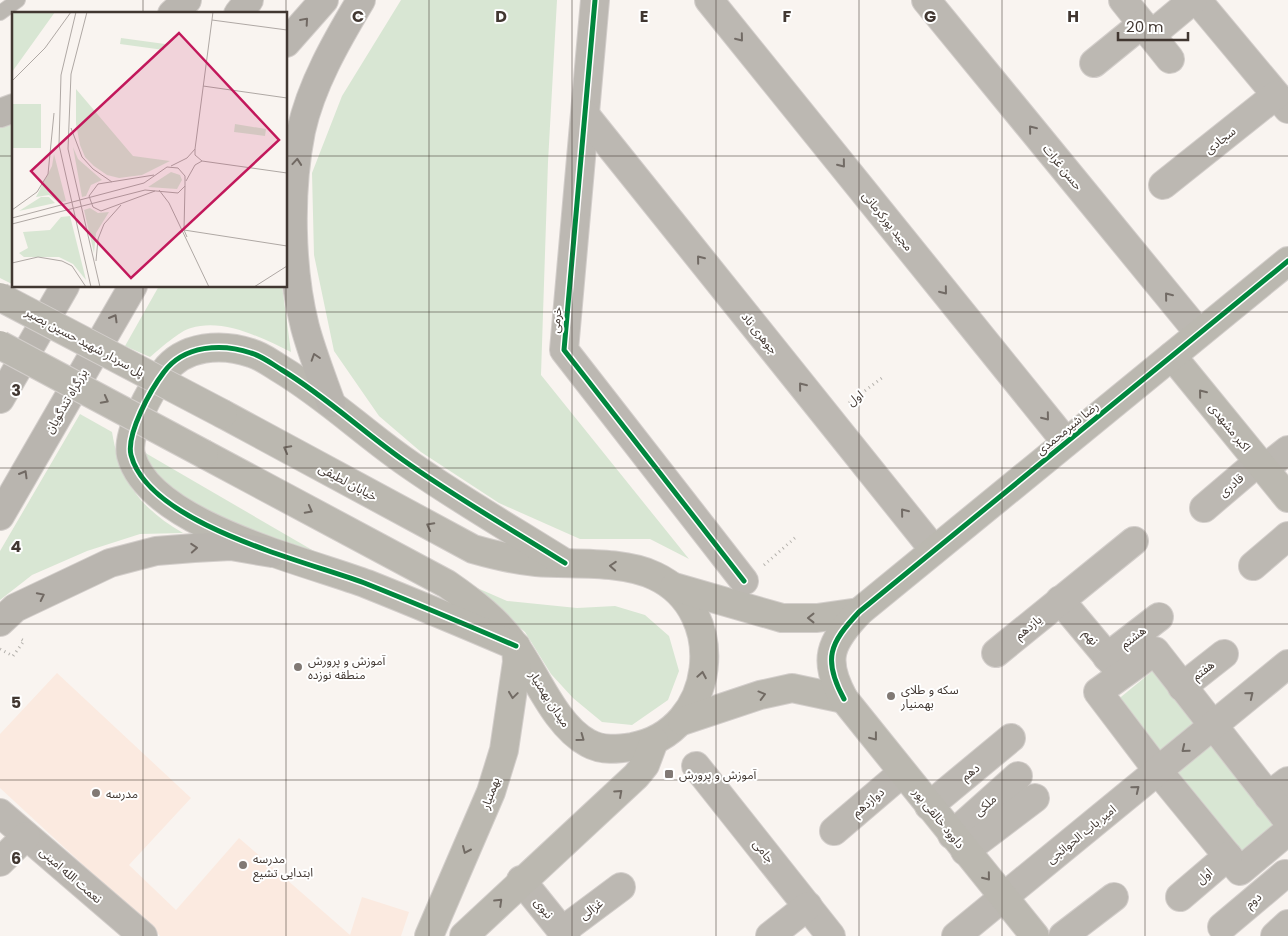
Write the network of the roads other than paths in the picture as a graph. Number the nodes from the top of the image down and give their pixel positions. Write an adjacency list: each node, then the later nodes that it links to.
1 (18, 0): 14 (lane)
2 (187, 0): 12 (highway)
3 (249, 0): 13 (highway)
4 (324, 0): 16 (highway, one-way to 4)
5 (361, 0): 30 (highway, one-way to 5)
6 (595, 0): 20 (street, خرمی)
7 (709, 0): 32 (street, مجید پورکرمانی, one-way to 32)
8 (926, 0): 26 (street, حسن غرات, one-way to 8)
9 (1123, 0): 15 (street)
10 (1193, 0): 15 (street)
11 (1197, 0): 19 (street)
12 (174, 12)
13 (240, 12)
14 (0, 13)
15 (1147, 30): 17 (street); 18 (street)
16 (288, 40)
17 (1170, 59)
18 (1094, 63)
19 (1282, 102): 21 (street, سجادی)
20 (586, 116): 41 (street, جوهری ناد, one-way to 20); 45 (street, خرمی)
21 (1163, 185)
22 (1288, 261): 26 (main road, رضا شیرمحمدی)
23 (65, 288): 29 (highway)
24 (132, 288): 37 (highway, بزرگراه تندگویان, one-way to 24)
25 (0, 297): 31 (main road, پل سردار شهید حسین بصیر, bridge)
26 (1199, 333): 28 (main road, رضا شیرمحمدی)
27 (0, 345): 51 (main road, میدان بهمنیار, one-way to 51, bridge)
28 (1172, 356): 32 (main road, رضا شیرمحمدی); 34 (main road, اکبر مشهدی, one-way to 28)
29 (0, 399)
30 (331, 403): 42 (main road); 43 (main road)
31 (223, 414): 40 (main road, خیابان لطیفی, one-way to 31)
32 (1066, 442): 41 (main road, رضا شیرمحمدی)
33 (1288, 450): 34 (street, قادری)
34 (1261, 465): 35 (main road, اکبر مشهدی); 36 (street, قادری)
35 (1288, 498)
36 (1204, 508)
37 (0, 516)
38 (1288, 536): 44 (street)
39 (1134, 541): 47 (street)
40 (473, 549): 43 (main road, میدان بهمنیار)
41 (934, 550): 48 (main road, رضا شیرمحمدی)
42 (272, 553): 50 (highway, one-way to 42); 51 (main road)
43 (565, 563): 46 (main road, میدان بهمنیار, one-way to 43)
44 (1253, 566)
45 (744, 581)
46 (674, 587): 48 (main road, one-way to 46); 58 (main road, میدان بهمنیار, one-way to 46)
47 (1060, 600): 52 (street, یازدهم); 55 (street, نهم)
48 (859, 612): 57 (main road, رضا شیرمحمدی)
49 (1159, 617): 55 (street, هشتم)
50 (0, 622)
51 (516, 646): 61 (main road, میدان بهمنیار, one-way to 61); 87 (main road, بهمنیار, one-way to 87)
52 (996, 653)
53 (1224, 654): 56 (street, هفتم)
54 (1288, 664): 59 (street, one-way to 54)
55 (1115, 665): 56 (street); 63 (street)
56 (1182, 687): 59 (street)
57 (844, 699): 58 (main road, one-way to 57); 64 (main road, داوود خالقی پور, one-way to 64)
58 (682, 721): 61 (main road, میدان بهمنیار)
59 (1213, 726): 63 (street, امیر باب الحوائجی, one-way to 63); 66 (street)
60 (1011, 738): 68 (street, دهم)
61 (654, 740): 79 (main road, one-way to 61)
62 (696, 766): 84 (street, جامی)
63 (1158, 771): 76 (street); 83 (street, امیر باب الحوائجی, one-way to 63)
64 (902, 773): 68 (main road, داوود خالقی پور); 71 (street, دوازدهم)
65 (1018, 776): 74 (street, ملکی)
66 (1278, 788): 70 (street)
67 (1035, 798): 74 (street)
68 (929, 806): 74 (main road, داوود خالقی پور)
69 (0, 813): 73 (street, نعمت الله امینی)
70 (1288, 821)
71 (834, 831)
72 (1288, 831): 75 (street)
73 (26, 836): 77 (street); 89 (street, نعمت الله امینی)
74 (959, 843): 83 (main road, داوود خالقی پور, one-way to 83)
75 (1265, 850): 76 (street); 78 (street)
76 (1228, 856): 81 (street, اول)
77 (0, 862)
78 (1286, 876): 86 (street, دوم)
79 (521, 880): 88 (street, نبوی); 90 (main road, one-way to 79)
80 (621, 887): 88 (street, غزالی)
81 (1180, 896)
82 (1114, 897): 95 (street)
83 (1004, 898): 93 (street, امیر باب الحوائجی); 94 (main road, داوود خالقی پور)
84 (808, 906): 91 (street); 92 (street, جامی)
85 (1288, 924): 96 (street)
86 (1222, 927)
87 (430, 933)
88 (564, 933)
89 (143, 936)
90 (464, 936)
91 (770, 936)
92 (831, 936)
93 (956, 936)
94 (1035, 936)
95 (1063, 936)
96 (1275, 936)

